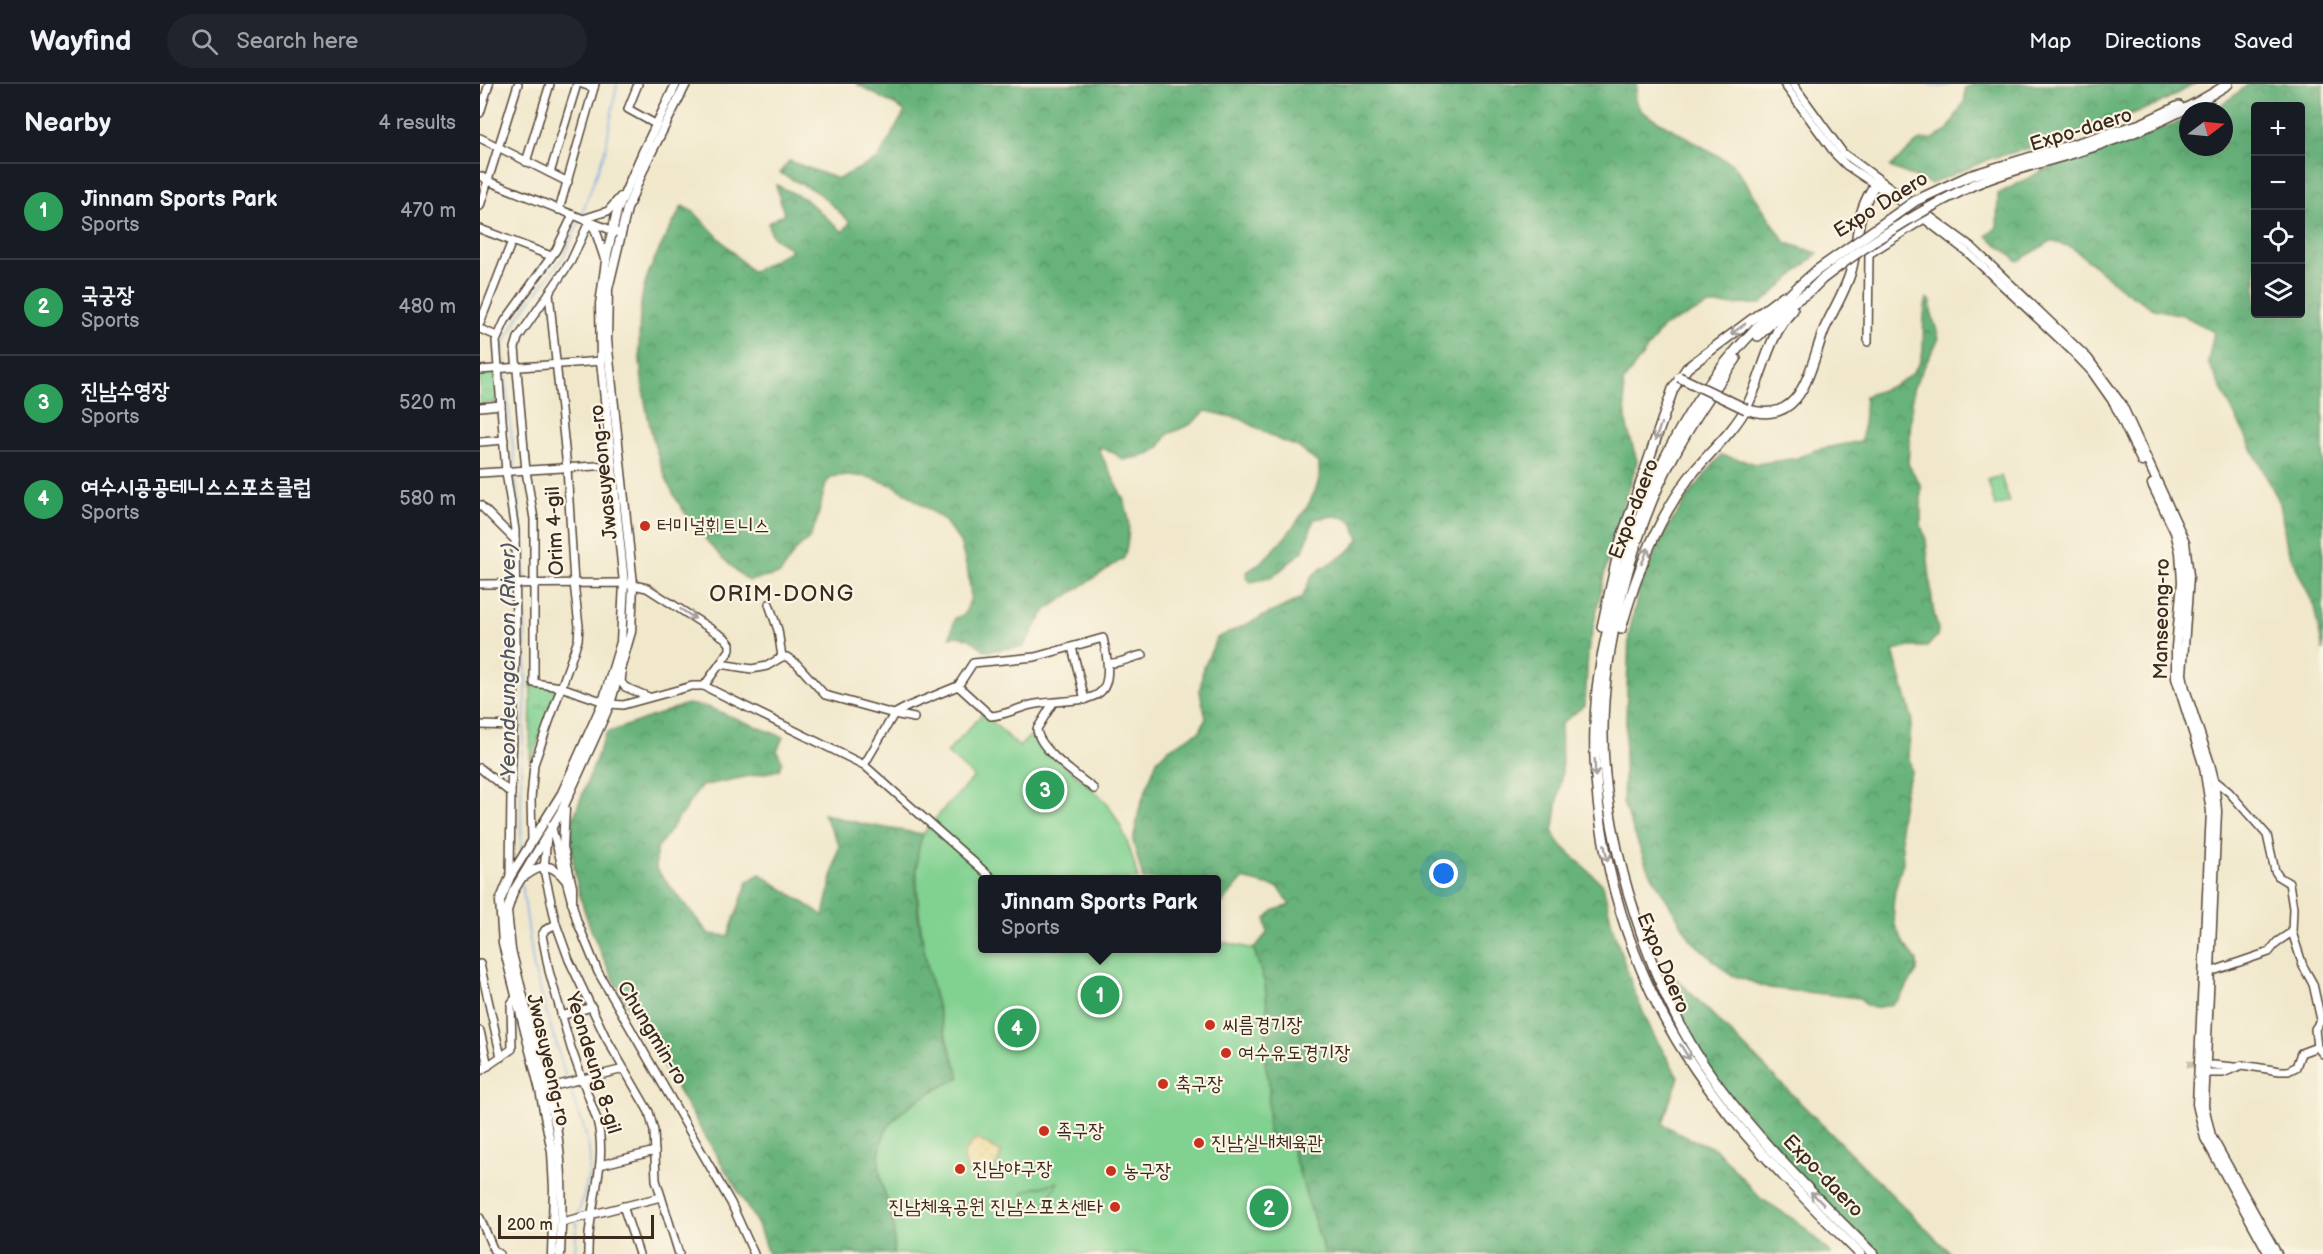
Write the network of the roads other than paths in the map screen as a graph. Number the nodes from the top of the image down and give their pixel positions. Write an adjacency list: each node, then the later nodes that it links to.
1 (489, 84): 14 (street)
2 (518, 84): 17 (street)
3 (550, 84): 18 (street)
4 (577, 84): 19 (street)
5 (582, 84): 13 (street)
6 (638, 84): 15 (street)
7 (676, 84): 15 (main road, Jwasuyeong-ro)
8 (686, 84): 32 (main road, Jwasuyeong-ro)
9 (1784, 84): 24 (street, Manseong-ro)
10 (1793, 84): 24 (street, Manseong-ro)
11 (2228, 84): 21 (highway, Expo-daero)
12 (2216, 85): 21 (highway, Expo-daero)
13 (595, 86): 23 (street)
14 (480, 113)
15 (657, 125): 25 (main road, Jwasuyeong-ro)
16 (480, 138): 17 (street)
17 (498, 149): 18 (street); 22 (street)
18 (526, 162): 19 (street)
19 (550, 173): 23 (street)
20 (480, 176): 22 (street)
21 (1971, 180): 36 (highway, Expo Daero, bridge)
22 (488, 181): 26 (street); 27 (street)
23 (568, 182): 27 (street)
24 (1876, 182): 29 (street, Manseong-ro); 50 (street, Manseong-ro); 53 (highway)
25 (625, 190): 30 (street); 32 (main road, Jwasuyeong-ro)
26 (480, 206)
27 (559, 210): 28 (street)
28 (573, 215): 30 (street); 34 (street)
29 (1924, 219): 43 (street); 50 (street, Manseong-ro)
30 (586, 220): 32 (street); 35 (main road); 39 (street)
31 (480, 230): 33 (street)
32 (616, 232): 35 (main road, Jwasuyeong-ro)
33 (512, 242): 34 (street); 40 (street)
34 (551, 256): 42 (street)
35 (609, 257): 44 (main road, Jwasuyeong-ro); 63 (main road, Jwasuyeong-ro)
36 (1819, 275): 37 (highway, Expo-daero); 38 (highway, Expo-daero)
37 (1803, 283): 49 (highway, one-way to 49); 76 (highway, Expo-daero)
38 (1810, 291): 53 (highway); 76 (highway, Expo-daero)
39 (549, 293): 45 (street, Orim 4-gil); 46 (street)
40 (480, 323)
41 (480, 329): 42 (street)
42 (498, 336): 47 (street)
43 (1868, 342)
44 (601, 361): 45 (street); 56 (main road, Jwasuyeong-ro)
45 (556, 364): 46 (street); 57 (street, Orim 4-gil)
46 (517, 367): 47 (street); 58 (street)
47 (498, 368): 48 (street); 51 (street)
48 (480, 370)
49 (1679, 377): 53 (highway, bridge); 76 (highway, one-way to 76)
50 (2118, 404): 90 (main road, Manseong-ro); 142 (main road, Manseong-ro)
51 (501, 405): 52 (street); 54 (street)
52 (480, 407)
53 (1746, 409): 76 (highway, one-way to 53)
54 (504, 440): 55 (street); 59 (street)
55 (480, 442)
56 (612, 465): 57 (street); 63 (main road, Jwasuyeong-ro)
57 (567, 468): 58 (street); 65 (street, Orim 4-gil)
58 (526, 471): 59 (street); 64 (street)
59 (506, 472): 60 (street); 62 (street)
60 (480, 473)
61 (480, 505): 62 (street)
62 (515, 540): 68 (street)
63 (626, 548): 66 (main road, Jwasuyeong-ro)
64 (534, 583): 65 (street); 68 (street); 79 (street)
65 (574, 583): 66 (street); 79 (street, Orim 4-gil)
66 (628, 583): 70 (main road, Jwasuyeong-ro); 75 (street, one-way to 75); 82 (main road, Jwasuyeong-ro)
67 (480, 584): 68 (street)
68 (516, 584): 87 (street)
69 (769, 604): 73 (street)
70 (628, 647): 80 (street); 82 (main road, Jwasuyeong-ro)
71 (1072, 647): 74 (street); 78 (street); 81 (street)
72 (1143, 656): 74 (street)
73 (782, 657): 75 (street); 84 (street)
74 (1109, 663): 81 (street)
75 (720, 664): 77 (street)
76 (1603, 669): 93 (highway, Expo-daero, one-way to 93); 95 (highway, Expo-daero)
77 (704, 686): 80 (street); 88 (street)
78 (958, 686): 83 (street); 84 (street)
79 (561, 687): 82 (street); 98 (street, Orim 4-gil)
80 (649, 696): 82 (street)
81 (1085, 700): 83 (street)
82 (607, 703): 94 (main road, Jwasuyeong-ro); 96 (main road, Jwasuyeong-ro)
83 (1053, 703): 91 (street)
84 (894, 714): 85 (street); 88 (street)
85 (914, 718)
86 (480, 725): 87 (street)
87 (514, 726): 92 (street)
88 (864, 765): 100 (street)
89 (480, 768): 92 (street)
90 (2214, 780): 106 (street); 108 (main road, Manseong-ro)
91 (1094, 789)
92 (511, 793): 101 (street)
93 (1597, 795): 125 (highway, Expo Daero, one-way to 125)
94 (566, 803): 96 (main road, Jwasuyeong-ro); 104 (main road)
95 (1610, 805): 124 (highway, Expo Daero)
96 (548, 826): 97 (main road, Jwasuyeong-ro); 98 (main road, Jwasuyeong-ro); 102 (street, Chungmin-ro)
97 (547, 837): 99 (street); 103 (main road, Jwasuyeong-ro)
98 (528, 848): 101 (main road, Jwasuyeong-ro); 103 (main road)
99 (541, 867): 102 (main road); 103 (main road); 105 (street)
100 (989, 875)
101 (510, 877): 109 (main road, Jwasuyeong-ro)
102 (565, 879): 104 (street, Chungmin-ro)
103 (520, 880): 123 (main road, Jwasuyeong-ro)
104 (572, 903): 139 (street, Chungmin-ro)
105 (556, 924): 110 (street); 111 (street, Yeondeung 8-gil)
106 (2292, 932): 108 (street); 113 (street)
107 (480, 964): 115 (street)
108 (2210, 972): 121 (main road, Manseong-ro)
109 (516, 997): 115 (street); 123 (main road, Jwasuyeong-ro)
110 (592, 1007): 111 (street); 119 (street)
111 (561, 1016): 122 (street, Yeondeung 8-gil)
112 (480, 1031): 117 (street)
113 (2317, 1047): 114 (street); 118 (street)
114 (2323, 1054)
115 (501, 1057): 117 (street)
116 (2213, 1065): 118 (street)
117 (488, 1066): 120 (street)
118 (2234, 1067): 121 (street)
119 (624, 1068): 122 (street); 126 (street)
120 (480, 1071)
121 (2206, 1073): 143 (main road, Manseong-ro)
122 (582, 1079): 123 (street); 127 (street, Yeondeung 8-gil)
123 (547, 1088): 132 (main road, Jwasuyeong-ro); 135 (main road, Jwasuyeong-ro)
124 (1747, 1122): 141 (highway, Expo-daero, one-way to 124)
125 (1738, 1127): 140 (highway, Expo-daero)
126 (655, 1151): 127 (street); 128 (street)
127 (600, 1165): 130 (street, Yeondeung 8-gil)
128 (661, 1197): 129 (street); 138 (street)
129 (623, 1206): 130 (street); 133 (street)
130 (590, 1215): 132 (street); 137 (street, Yeondeung 8-gil)
131 (480, 1218): 134 (street)
132 (563, 1221): 136 (main road, Jwasuyeong-ro)
133 (636, 1253)
134 (499, 1254)
135 (552, 1254)
136 (560, 1254)
137 (588, 1254)
138 (679, 1254)
139 (754, 1254)
140 (1860, 1254)
141 (1873, 1254)
142 (2269, 1254)
143 (2277, 1254)

